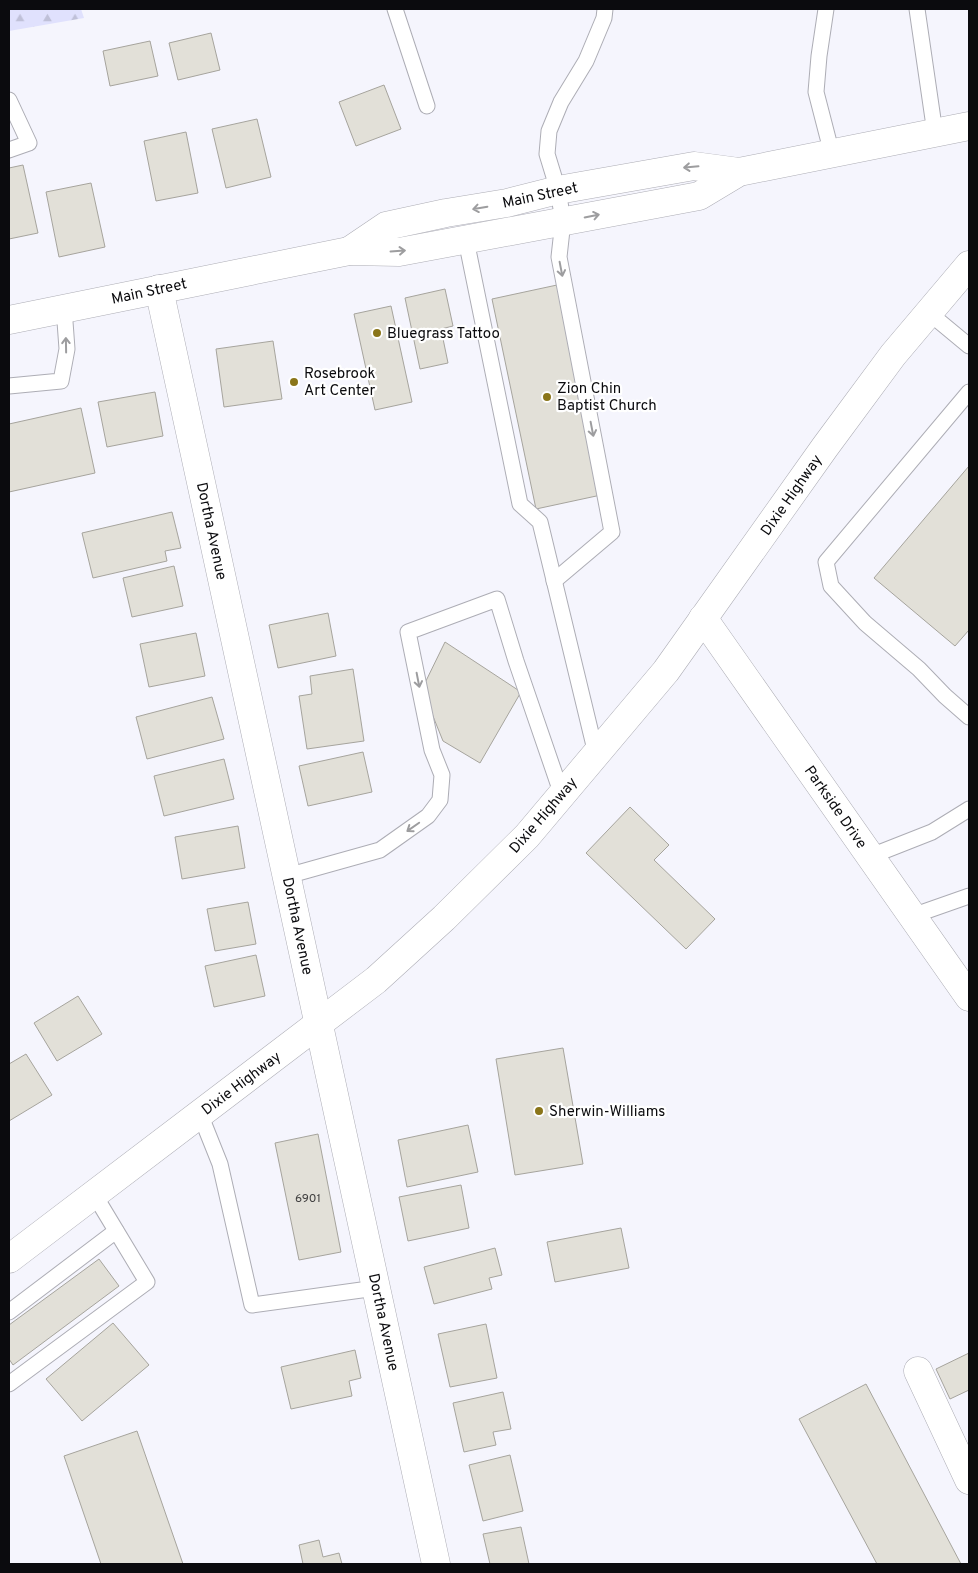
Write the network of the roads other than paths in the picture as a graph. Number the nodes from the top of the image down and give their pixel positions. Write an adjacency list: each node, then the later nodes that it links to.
1 (395, 9): 6 (lane)
2 (605, 9): 12 (lane)
3 (826, 9): 10 (lane)
4 (916, 9): 8 (lane)
5 (9, 100): 9 (lane)
6 (427, 106)
7 (969, 126): 8 (street, Main Street)
8 (935, 133): 10 (street, Main Street)
9 (9, 150)
10 (832, 154): 11 (street, Main Street)
11 (739, 172): 12 (street, Main Street, one-way to 12); 13 (street, Main Street, one-way to 11)
12 (558, 190): 13 (lane); 15 (street, Main Street, one-way to 15)
13 (563, 221): 14 (street, Main Street); 24 (lane, one-way to 24)
14 (466, 240): 15 (street, Main Street, one-way to 14); 24 (lane)
15 (349, 251): 17 (street, Main Street)
16 (969, 265): 19 (street, Dixie Highway)
17 (159, 289): 18 (street, Main Street); 31 (street, Dortha Avenue)
18 (64, 308): 20 (street, Main Street); 22 (lane, one-way to 18)
19 (928, 312): 21 (lane); 25 (street, Dixie Highway)
20 (9, 320)
21 (969, 346)
22 (9, 386)
23 (969, 392): 26 (lane)
24 (554, 581): 27 (lane)
25 (704, 618): 27 (street, Dixie Highway); 30 (street, Parkside Drive)
26 (969, 717)
27 (596, 754): 28 (street, Dixie Highway)
28 (562, 795): 31 (lane, one-way to 31); 35 (street, Dixie Highway)
29 (969, 810): 30 (lane)
30 (871, 856): 33 (street, Parkside Drive)
31 (287, 876): 35 (street, Dortha Avenue)
32 (969, 896): 33 (lane)
33 (912, 916): 34 (street, Parkside Drive)
34 (969, 997)
35 (320, 1023): 36 (street, Dixie Highway); 40 (street, Dortha Avenue)
36 (200, 1114): 37 (street, Dixie Highway); 40 (lane)
37 (94, 1194): 38 (lane); 39 (street, Dixie Highway)
38 (116, 1231): 41 (lane); 43 (lane)
39 (9, 1259)
40 (376, 1288): 45 (street, Dortha Avenue)
41 (19, 1309)
42 (918, 1371): 44 (street)
43 (9, 1384)
44 (969, 1480)
45 (436, 1564)

